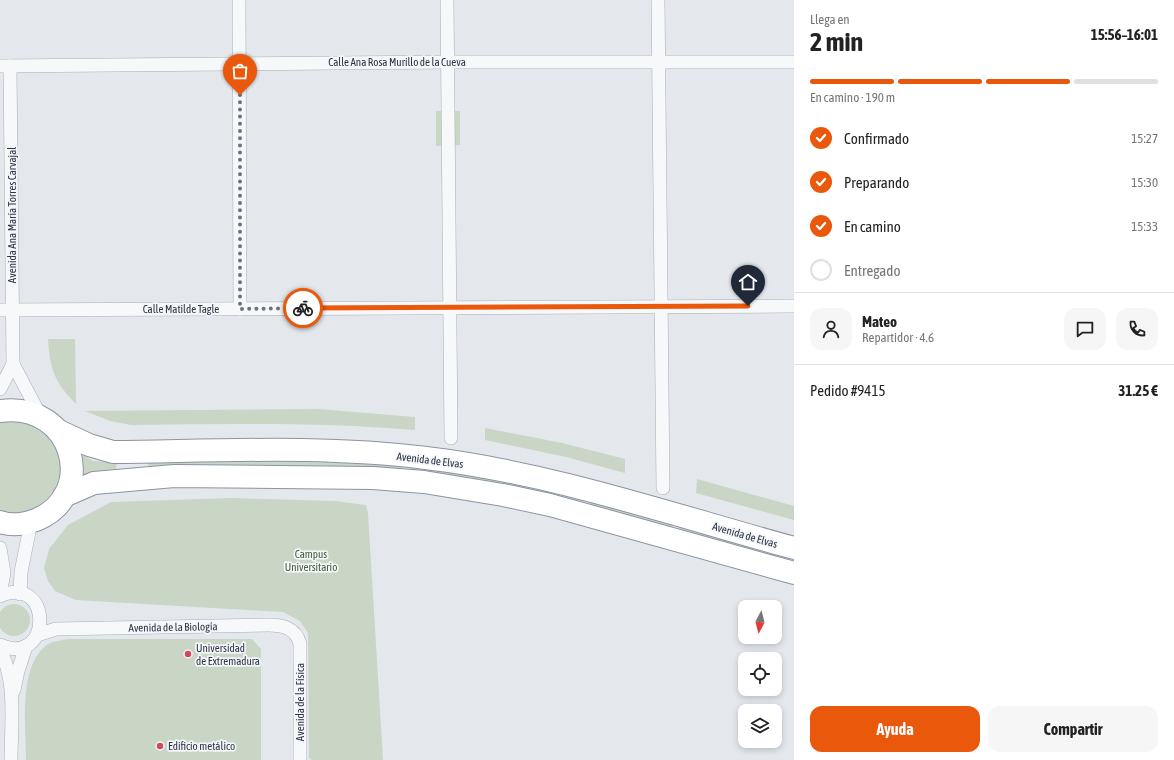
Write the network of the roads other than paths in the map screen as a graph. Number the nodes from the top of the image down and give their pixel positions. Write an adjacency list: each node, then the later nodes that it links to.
1 (239, 0): 7 (street)
2 (447, 0): 4 (street)
3 (658, 0): 6 (street)
4 (448, 62): 6 (street, Calle Ana Rosa Murillo de la Cueva); 7 (street, Calle Ana Rosa Murillo de la Cueva); 11 (street)
5 (794, 62): 6 (street, Calle Ana Rosa Murillo de la Cueva)
6 (659, 63): 9 (street)
7 (239, 64): 8 (street, Calle Ana Rosa Murillo de la Cueva); 12 (street)
8 (5, 66): 13 (street, Avenida Ana María Torres Carvajal)
9 (660, 306): 10 (street, Calle Matilde Tagle); 11 (street, Calle Matilde Tagle); 20 (street)
10 (794, 306)
11 (450, 307): 12 (street, Calle Matilde Tagle); 19 (street)
12 (240, 309): 13 (street, Calle Matilde Tagle)
13 (6, 310): 14 (street, Avenida Ana María Torres Carvajal)
14 (13, 364): 15 (street, Avenida Ana María Torres Carvajal); 17 (street, Avenida Ana María Torres Carvajal)
15 (0, 389)
16 (0, 411): 17 (highway)
17 (41, 417): 18 (highway)
18 (59, 431): 21 (highway); 25 (highway, Avenida de Elvas)
19 (451, 438)
20 (663, 488)
21 (64, 496): 23 (highway); 26 (highway, Avenida de Elvas)
22 (0, 522): 23 (highway)
23 (31, 522): 27 (street)
24 (0, 548): 28 (street)
25 (794, 548)
26 (794, 573)
27 (20, 594): 28 (street); 29 (street)
28 (0, 595)
29 (37, 635): 30 (street, Avenida de la Biología); 32 (street)
30 (300, 644): 36 (street, Avenida de la Física)
31 (0, 645): 32 (street)
32 (26, 646): 34 (street)
33 (0, 651): 34 (street)
34 (11, 709): 35 (street)
35 (11, 760)
36 (300, 760)

